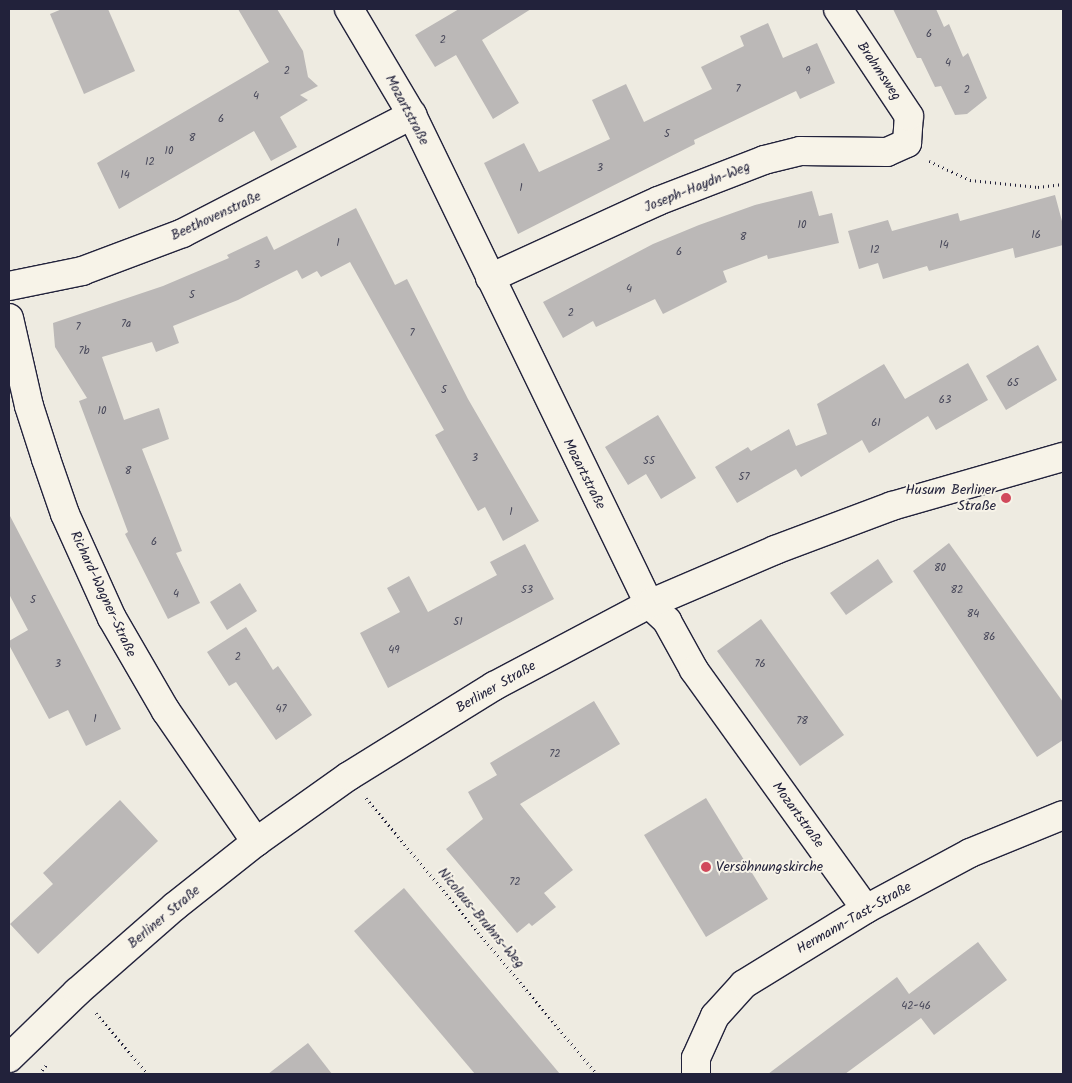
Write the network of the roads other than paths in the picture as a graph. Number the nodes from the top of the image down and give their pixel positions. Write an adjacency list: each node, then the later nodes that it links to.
1 (838, 9): 4 (street, Brahmsweg)
2 (356, 11): 3 (street, Mozartstraße)
3 (412, 115): 5 (street, Mozartstraße); 6 (street, Beethovenstraße)
4 (904, 141): 5 (street, Joseph-Haydn-Weg)
5 (490, 278): 9 (street, Mozartstraße)
6 (9, 286)
7 (9, 318): 11 (street, Richard-Wagner-Straße)
8 (1063, 457): 9 (street, Berliner Straße)
9 (649, 604): 11 (street, Berliner Straße); 12 (street, Mozartstraße)
10 (1063, 815): 12 (street, Hermann-Tast-Straße)
11 (256, 842): 13 (street, Berliner Straße)
12 (866, 909): 14 (street, Hermann-Tast-Straße)
13 (9, 1058)
14 (696, 1074)

